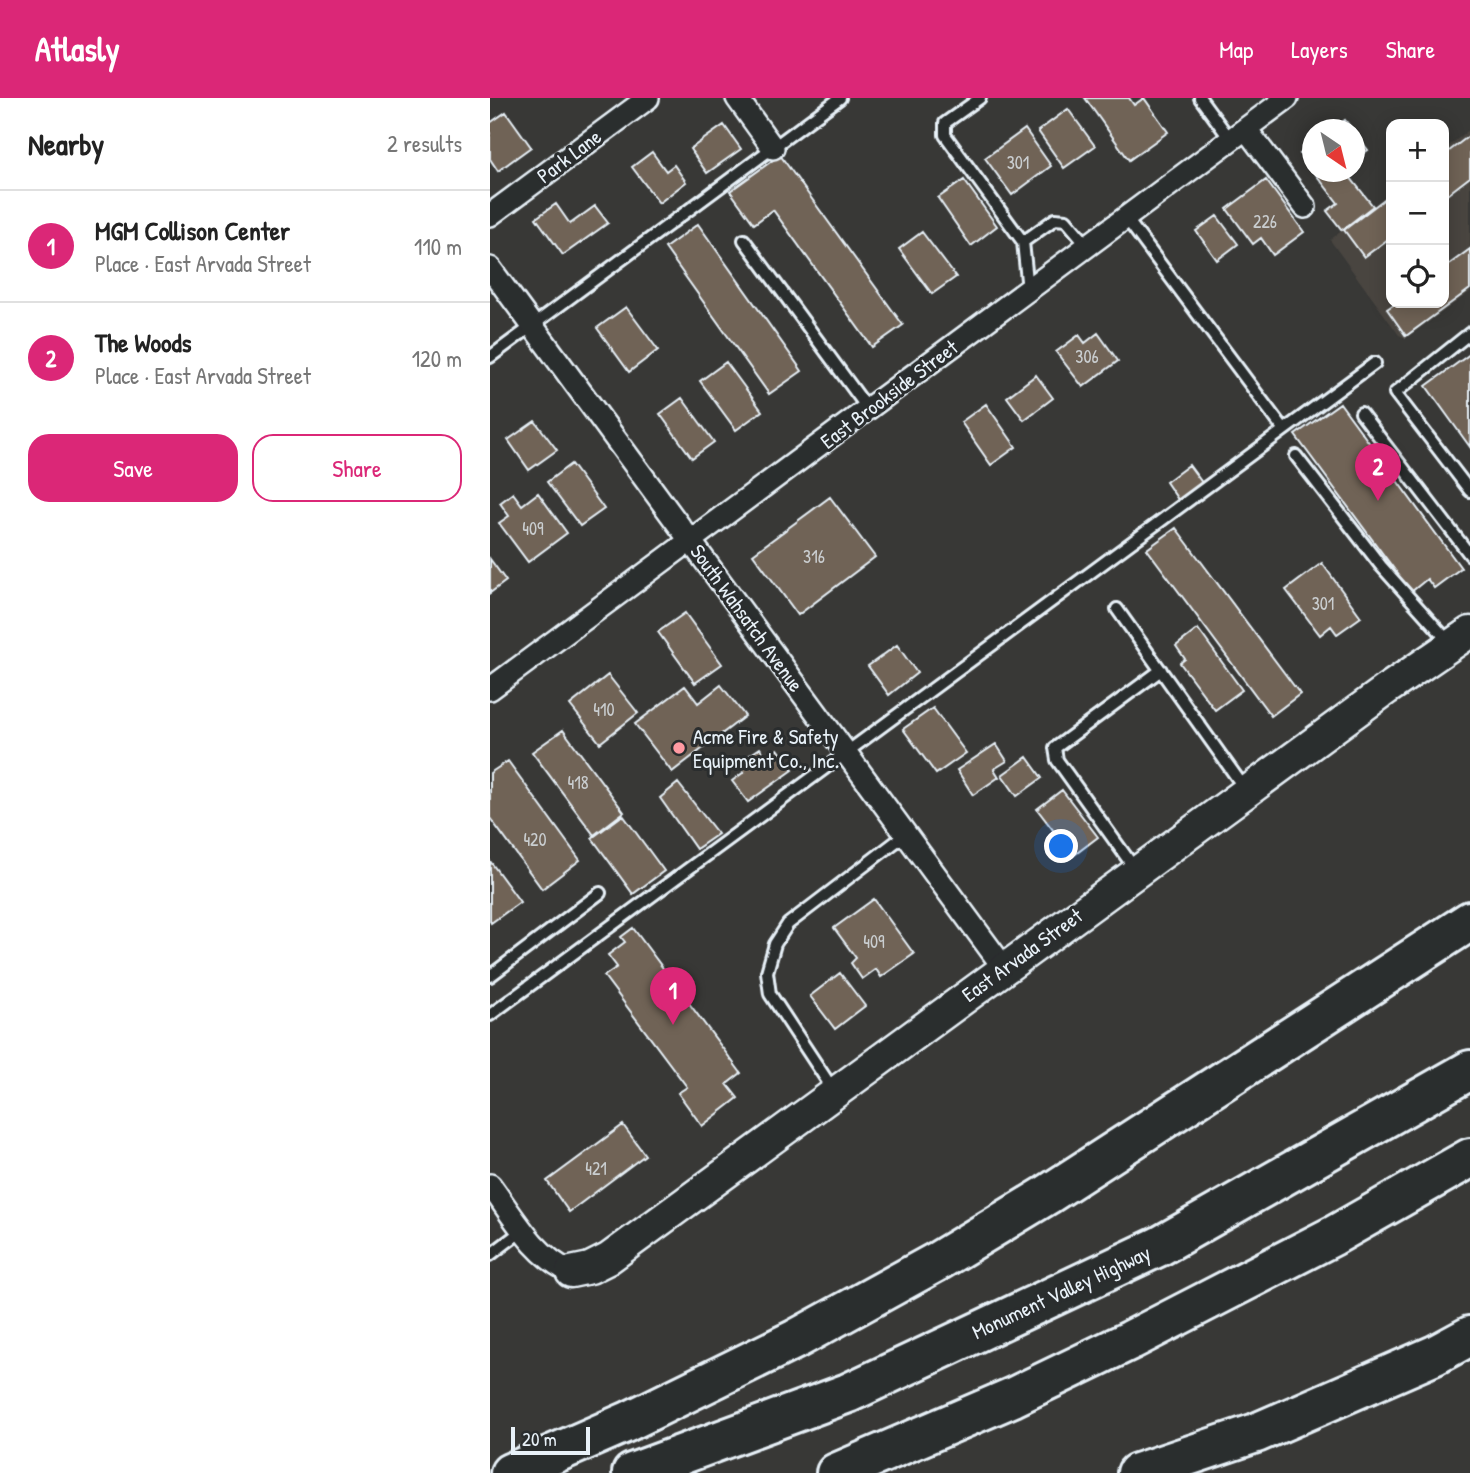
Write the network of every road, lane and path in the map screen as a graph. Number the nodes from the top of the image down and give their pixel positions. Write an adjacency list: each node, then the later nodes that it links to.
1 (648, 98): 10 (street, Park Lane)
2 (737, 98): 8 (street)
3 (840, 98): 8 (lane)
4 (980, 98): 13 (lane)
5 (1200, 98): 7 (lane)
6 (1287, 98): 7 (street, East Brookside Street)
7 (1238, 134): 9 (street); 11 (street, East Brookside Street)
8 (773, 148): 17 (lane)
9 (1305, 207)
10 (490, 215)
11 (1126, 218): 14 (street, East Brookside Street); 23 (lane)
12 (744, 240): 21 (lane)
13 (1023, 242): 14 (lane); 16 (lane)
14 (1088, 246): 16 (street, East Brookside Street)
15 (490, 268): 17 (street, South Wahsatch Avenue)
16 (1028, 290): 21 (street, East Brookside Street)
17 (533, 326): 19 (lane); 26 (street, South Wahsatch Avenue)
18 (1470, 333): 25 (lane)
19 (490, 357)
20 (1375, 363): 23 (lane)
21 (868, 409): 26 (street, East Brookside Street)
22 (1361, 413): 27 (lane)
23 (1284, 430): 32 (lane)
24 (1296, 456): 29 (lane)
25 (1470, 491)
26 (691, 541): 31 (street, East Brookside Street); 32 (street, South Wahsatch Avenue)
27 (1470, 555)
28 (1117, 609): 30 (lane)
29 (1461, 638): 33 (street, East Arvada Street)
30 (1161, 670): 33 (lane); 35 (lane)
31 (490, 689)
32 (847, 753): 34 (street, South Wahsatch Avenue); 40 (lane)
33 (1247, 791): 35 (street, East Arvada Street)
34 (906, 834): 38 (street, South Wahsatch Avenue); 42 (lane)
35 (1137, 871): 38 (street, East Arvada Street)
36 (600, 893): 39 (lane)
37 (1466, 924): 49 (highway)
38 (1004, 968): 42 (street, East Arvada Street)
39 (490, 975)
40 (490, 1015)
41 (1470, 1070): 50 (highway, Monument Valley Highway)
42 (834, 1092): 47 (street, East Arvada Street)
43 (1470, 1158): 51 (highway)
44 (490, 1185): 45 (street)
45 (523, 1230): 46 (lane); 47 (street)
46 (490, 1255)
47 (572, 1272)
48 (1470, 1336): 52 (highway)
49 (510, 1473)
50 (632, 1473)
51 (836, 1473)
52 (1137, 1473)

